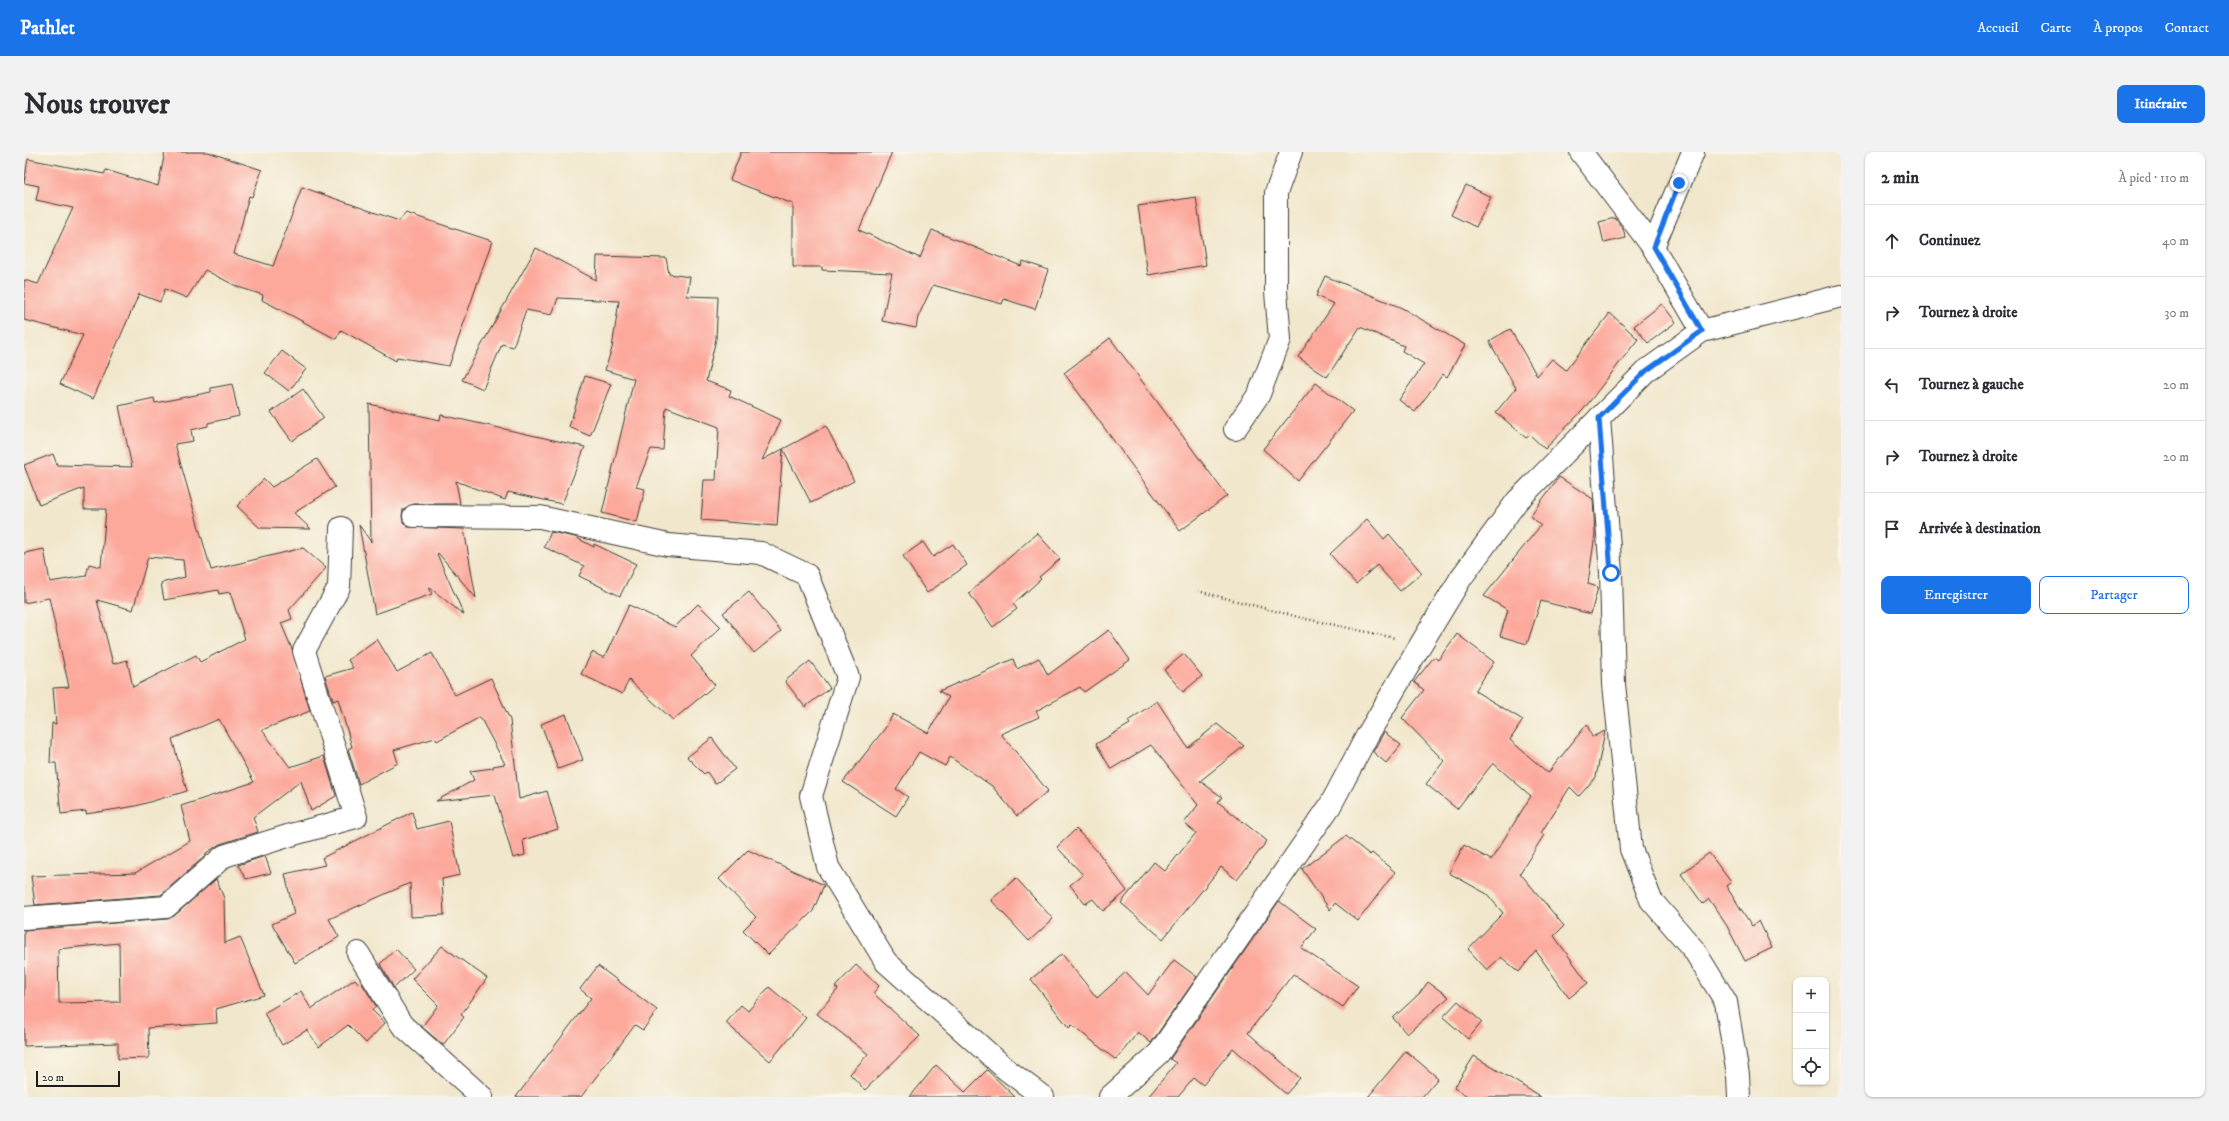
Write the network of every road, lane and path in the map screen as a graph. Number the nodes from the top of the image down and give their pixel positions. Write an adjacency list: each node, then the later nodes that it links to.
1 (1291, 152): 8 (street)
2 (1581, 152): 4 (street)
3 (1693, 152): 4 (street)
4 (1654, 247): 6 (street)
5 (1841, 296): 6 (street)
6 (1702, 331): 7 (street)
7 (1599, 418): 12 (street); 18 (street)
8 (1235, 429)
9 (414, 516): 16 (street)
10 (341, 528): 13 (street)
11 (1198, 591): 12 (path)
12 (1421, 644): 17 (street)
13 (24, 918)
14 (358, 952): 15 (street)
15 (482, 1097)
16 (1043, 1097)
17 (1110, 1097)
18 (1739, 1097)

